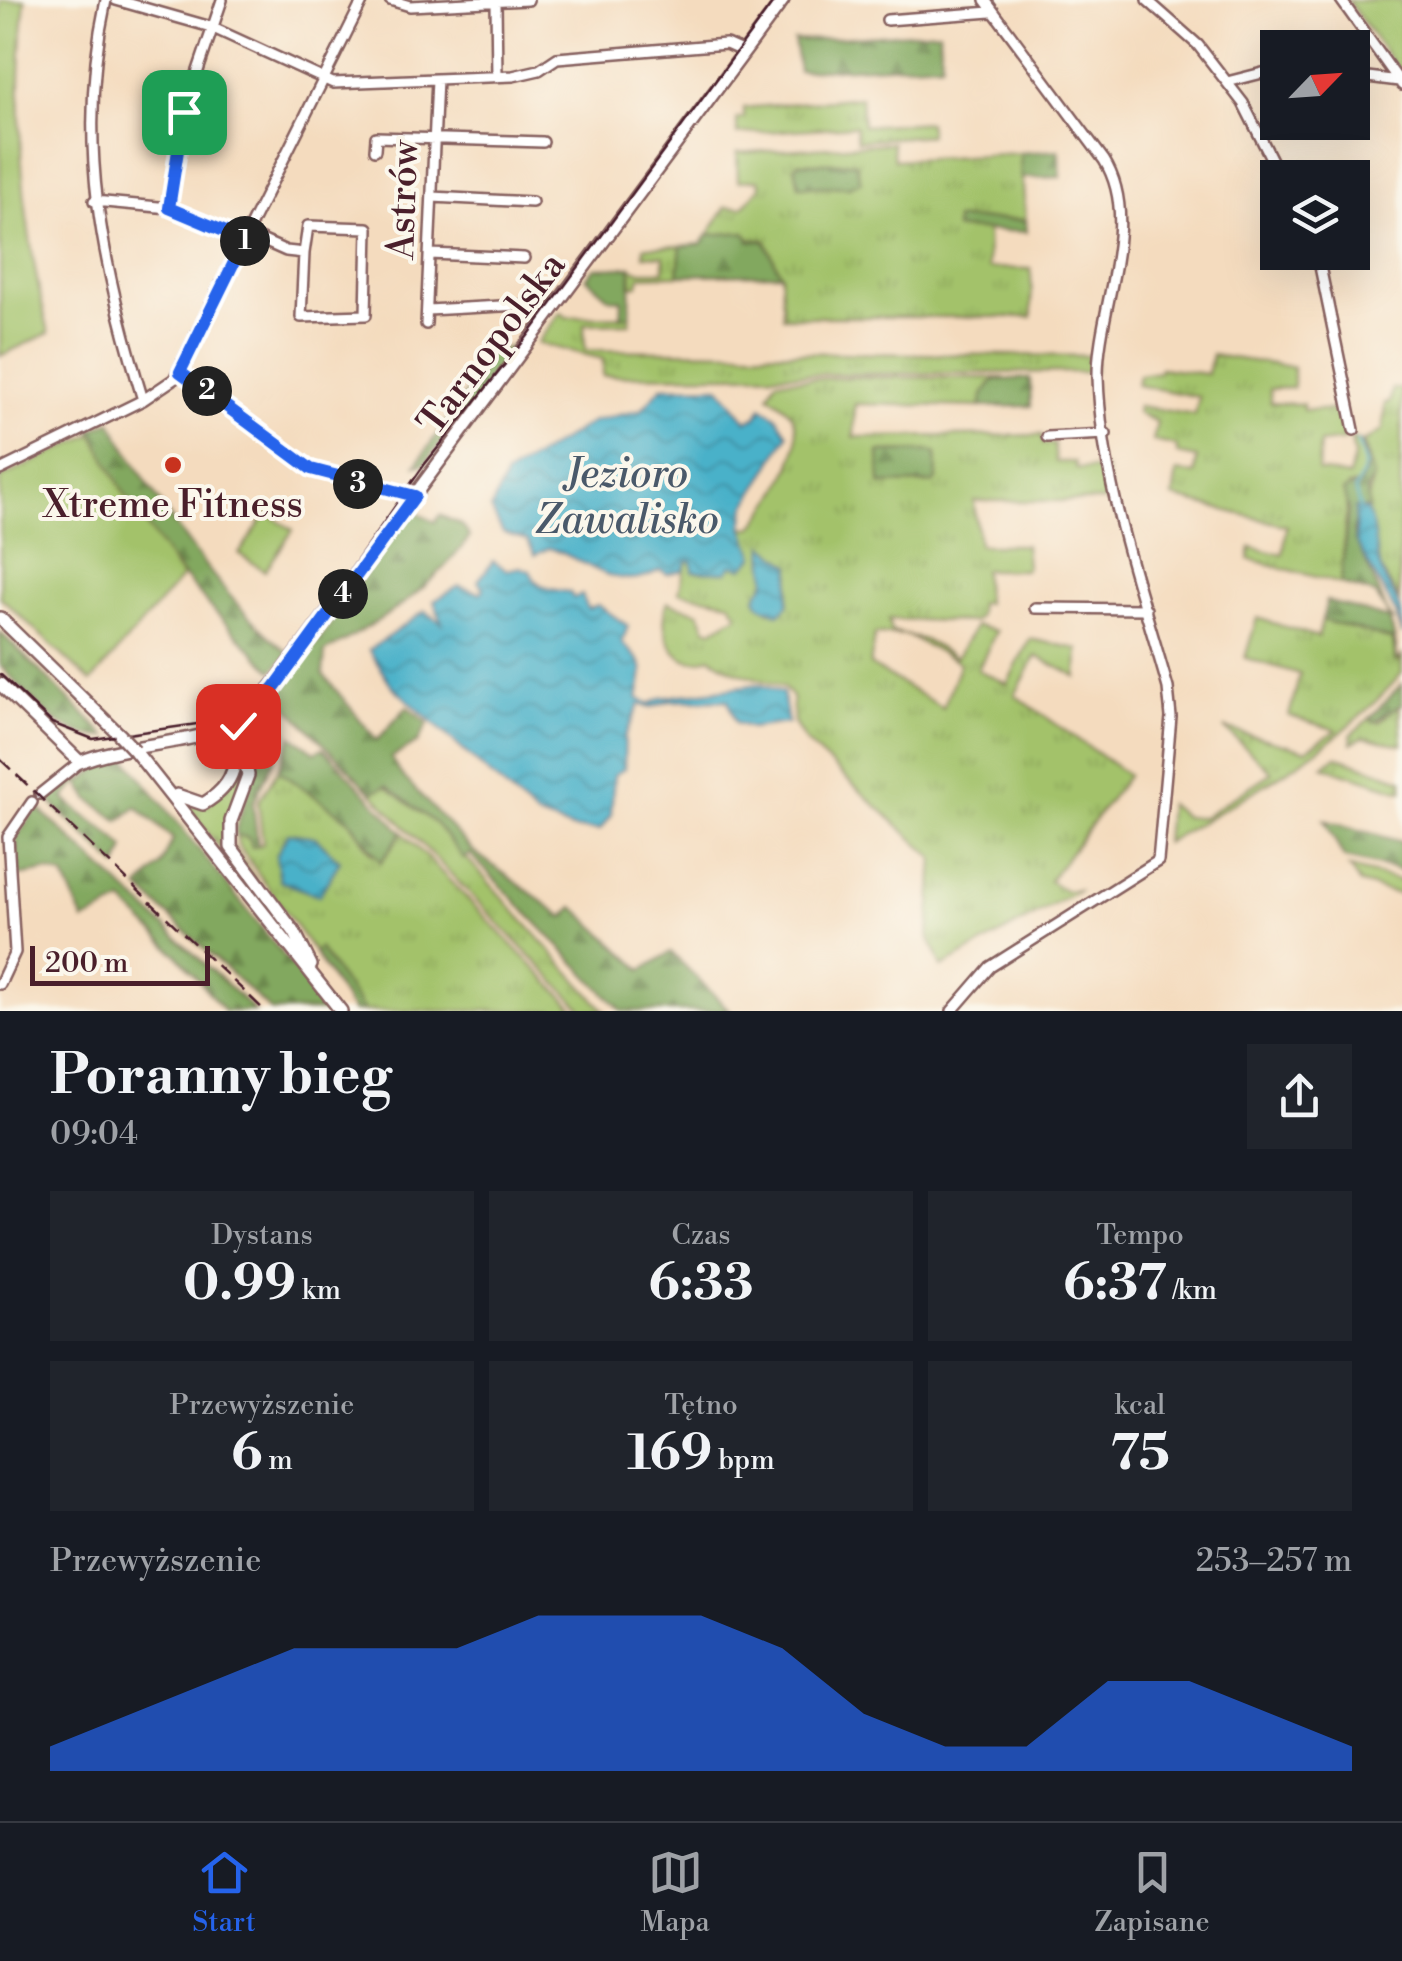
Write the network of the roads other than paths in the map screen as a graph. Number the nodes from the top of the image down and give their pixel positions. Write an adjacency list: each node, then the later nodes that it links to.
1 (106, 0): 28 (street)
2 (116, 0): 14 (street)
3 (222, 0): 14 (street)
4 (363, 0): 18 (street)
5 (390, 0): 11 (street)
6 (528, 0): 11 (street)
7 (783, 0): 15 (main road, Tarnopolska)
8 (986, 0): 12 (street)
9 (1147, 0): 21 (street)
10 (1341, 0): 22 (street)
11 (496, 2): 17 (street)
12 (991, 12): 13 (street); 42 (street)
13 (887, 20)
14 (212, 26): 18 (street); 30 (street)
15 (744, 52): 17 (street); 45 (main road, Tarnopolska)
16 (1260, 74): 21 (street)
17 (497, 77): 19 (street)
18 (324, 79): 19 (street); 31 (street)
19 (437, 79): 23 (street, Astrów)
20 (1370, 79): 22 (street)
21 (1227, 82): 26 (street)
22 (1401, 83)
23 (435, 139): 24 (street); 25 (street); 27 (street, Astrów)
24 (543, 142)
25 (375, 150)
26 (1272, 160)
27 (432, 196): 29 (street); 33 (street, Astrów)
28 (94, 201): 30 (street); 40 (street)
29 (532, 202)
30 (169, 208): 31 (street)
31 (247, 237): 32 (street); 39 (street)
32 (304, 254): 32 (street)
33 (430, 254): 34 (street); 37 (street, Astrów)
34 (524, 258)
35 (1321, 270): 41 (street)
36 (519, 305): 37 (street)
37 (428, 310): 38 (street, Astrów)
38 (426, 324)
39 (180, 372): 40 (street); 45 (street)
40 (143, 400): 44 (street)
41 (1354, 430)
42 (1106, 434): 43 (street); 47 (street)
43 (1047, 437)
44 (0, 470)
45 (415, 496): 51 (main road, Tarnopolska)
46 (1035, 608): 47 (street)
47 (1146, 608): 60 (street)
48 (0, 618): 52 (main road)
49 (0, 627): 52 (main road)
50 (0, 684): 54 (main road)
51 (236, 724): 54 (main road); 55 (main road); 57 (main road)
52 (116, 735): 53 (main road, bridge)
53 (131, 752): 55 (main road); 58 (main road)
54 (80, 762): 56 (street)
55 (161, 781): 57 (main road)
56 (0, 984)
57 (320, 984): 59 (main road)
58 (333, 1011)
59 (341, 1011)
60 (952, 1011)

